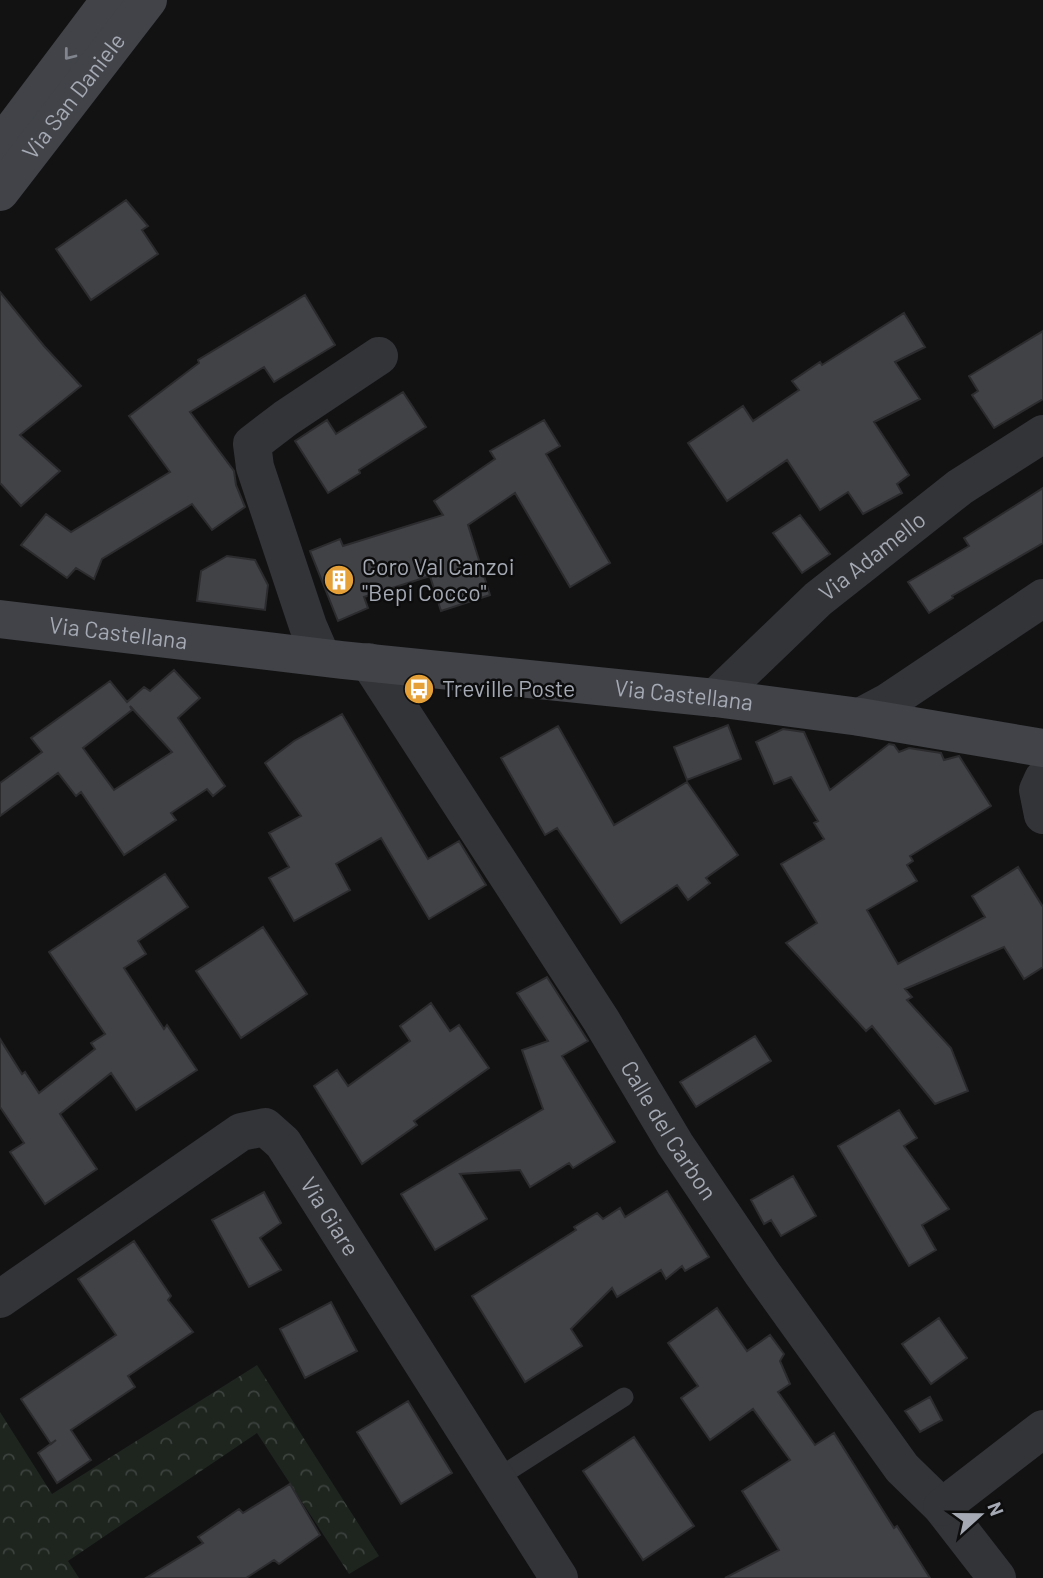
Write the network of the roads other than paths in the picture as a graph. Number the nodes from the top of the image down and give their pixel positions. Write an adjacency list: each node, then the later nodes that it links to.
1 (110, 0): 3 (street, Via San Daniele, one-way to 3)
2 (148, 0): 4 (street, Via San Daniele)
3 (0, 146)
4 (0, 192)
5 (379, 356): 9 (street)
6 (1043, 434): 11 (street, Via Adamello)
7 (1043, 598): 12 (street)
8 (0, 619): 9 (street, Via Castellana)
9 (321, 656): 10 (street, Via Castellana)
10 (369, 662): 11 (street, Via Castellana); 20 (street, Calle del Carbon)
11 (715, 698): 12 (street, Via Castellana)
12 (860, 716): 13 (street, Via Castellana)
13 (1043, 748)
14 (1043, 779): 15 (street)
15 (1043, 814)
16 (0, 1299): 19 (street, Via Giare)
17 (624, 1397): 19 (lane)
18 (1043, 1429): 20 (street)
19 (496, 1479): 21 (street, Via Giare)
20 (942, 1507): 22 (street, Calle del Carbon)
21 (559, 1578)
22 (997, 1578)

